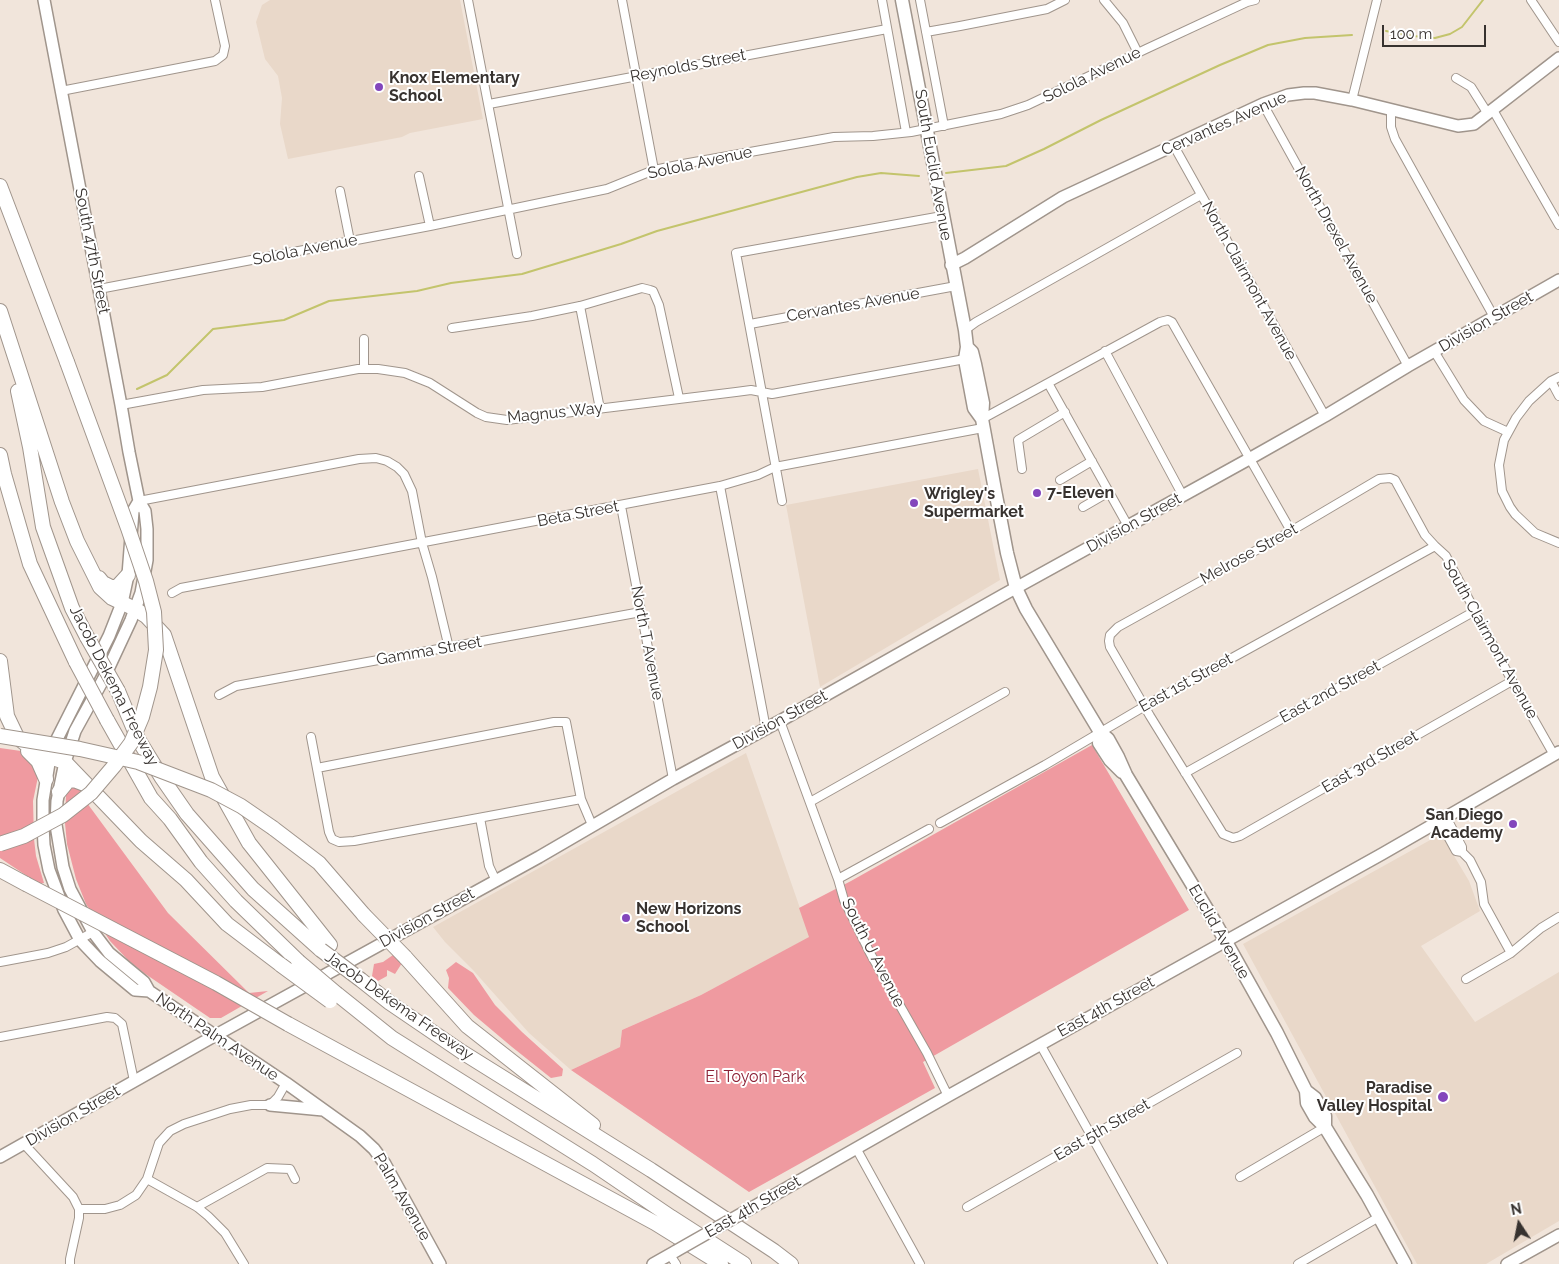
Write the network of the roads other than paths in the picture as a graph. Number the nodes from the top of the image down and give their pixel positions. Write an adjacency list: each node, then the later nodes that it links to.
1 (44, 0): 20 (main road, South 47th Street)
2 (214, 0): 20 (street)
3 (468, 0): 22 (street)
4 (622, 0): 18 (street)
5 (882, 0): 13 (street)
6 (902, 0): 27 (main road, South Euclid Avenue)
7 (920, 0): 14 (street)
8 (1065, 0): 14 (street)
9 (1104, 0): 16 (street)
10 (1255, 0): 16 (street, Solola Avenue)
11 (1377, 0): 21 (street)
12 (1531, 0): 15 (street)
13 (887, 29): 18 (street, Reynolds Street); 28 (street)
14 (926, 32): 26 (street)
15 (1559, 42)
16 (1138, 53): 26 (street, Solola Avenue)
17 (1559, 58): 25 (main road, Cervantes Avenue)
18 (636, 76): 22 (street, Reynolds Street); 30 (street)
19 (1456, 78): 25 (street)
20 (61, 91): 44 (main road, South 47th Street)
21 (1352, 100): 23 (main road, Cervantes Avenue); 24 (main road, Cervantes Avenue)
22 (489, 104): 35 (street)
23 (1263, 104): 29 (main road, Cervantes Avenue); 55 (street, North Drexel Avenue)
24 (1390, 110): 25 (main road, Cervantes Avenue); 47 (street)
25 (1490, 112): 37 (street)
26 (944, 126): 27 (street, Solola Avenue)
27 (927, 130): 28 (street, Solola Avenue); 36 (main road, South Euclid Avenue)
28 (906, 132): 30 (street, Solola Avenue)
29 (1174, 146): 34 (street, North Clairmont Avenue); 41 (main road, Cervantes Avenue)
30 (654, 170): 35 (street, Solola Avenue)
31 (419, 176): 38 (street)
32 (0, 186): 126 (highway, bridge)
33 (340, 191): 39 (street)
34 (1201, 196): 50 (street); 66 (street, North Clairmont Avenue)
35 (509, 210): 38 (street, Solola Avenue); 40 (street)
36 (942, 216): 41 (main road, South Euclid Avenue); 48 (street)
37 (1559, 225)
38 (430, 226): 39 (street, Solola Avenue)
39 (350, 241): 44 (street, Solola Avenue)
40 (517, 254)
41 (951, 265): 43 (main road, South Euclid Avenue)
42 (1559, 280): 47 (main road, Division Street)
43 (956, 286): 48 (street, Cervantes Avenue); 50 (main road, South Euclid Avenue)
44 (99, 289): 63 (main road, South 47th Street)
45 (580, 306): 49 (street); 62 (street); 64 (street)
46 (0, 312): 88 (highway); 134 (highway, Jacob Dekema Freeway, bridge)
47 (1494, 317): 52 (main road, Division Street)
48 (750, 324): 60 (street)
49 (452, 328)
50 (965, 330): 54 (main road, South Euclid Avenue)
51 (364, 339): 56 (street)
52 (1434, 351): 55 (main road, Division Street); 68 (street)
53 (1105, 352): 59 (street, Beta Street); 70 (street, Beta Street); 78 (street)
54 (966, 353): 60 (street, Magnus Way); 67 (main road, South Euclid Avenue)
55 (1408, 366): 66 (main road, Division Street)
56 (364, 368): 63 (street, Magnus Way); 64 (street, Magnus Way)
57 (1559, 377): 58 (street)
58 (1551, 382): 61 (street); 68 (street)
59 (1048, 383): 65 (street); 67 (street, Beta Street)
60 (761, 392): 62 (street, Magnus Way); 72 (street)
61 (1559, 396)
62 (679, 398): 64 (street, Magnus Way)
63 (121, 406): 79 (main road, South 47th Street)
64 (600, 409)
65 (1064, 412): 71 (street); 73 (street)
66 (1325, 416): 70 (main road, Division Street)
67 (983, 424): 72 (street, Beta Street); 90 (main road, Euclid Avenue)
68 (1508, 432): 86 (street)
69 (0, 455): 139 (highway, Jacob Dekema Freeway, bridge)
70 (1249, 459): 78 (main road, Division Street); 84 (street)
71 (1092, 461): 75 (street); 77 (street)
72 (775, 467): 76 (street, Beta Street); 80 (street)
73 (1022, 469)
74 (1390, 478): 84 (street, Melrose Street); 87 (street, South Clairmont Avenue)
75 (1060, 480)
76 (720, 486): 81 (street, Beta Street); 103 (street)
77 (1109, 492): 82 (street); 83 (street)
78 (1183, 496): 83 (main road, Division Street)
79 (139, 501): 85 (street); 89 (main road, South 47th Street); 93 (main road, South 47th Street)
80 (782, 501)
81 (621, 506): 85 (street, Beta Street); 95 (street, North T Avenue)
82 (1082, 507)
83 (1128, 526): 90 (main road, Division Street)
84 (1290, 531): 101 (street, Melrose Street)
85 (422, 543): 91 (street, Beta Street); 96 (street)
86 (1559, 543)
87 (1434, 546): 94 (street, South Clairmont Avenue); 101 (street, East 1st Street)
88 (91, 570): 89 (highway); 92 (highway)
89 (128, 576): 92 (main road, South 47th Street)
90 (1016, 588): 102 (main road, Division Street); 104 (main road, Euclid Avenue)
91 (172, 593)
92 (122, 603): 93 (highway); 109 (main road, South 47th Street)
93 (135, 609): 110 (main road, South 47th Street); 134 (highway)
94 (1475, 611): 98 (street, South Clairmont Avenue); 112 (street, East 2nd Street)
95 (641, 612): 96 (street, Gamma Street); 114 (street, North T Avenue)
96 (449, 648): 100 (street, Gamma Street)
97 (0, 662): 106 (highway)
98 (1512, 681): 108 (street, South Clairmont Avenue); 112 (street, East 3rd Street)
99 (1005, 692): 118 (street)
100 (219, 695)
101 (1145, 706): 104 (street, East 1st Street); 112 (street)
102 (780, 721): 103 (main road, Division Street); 118 (street, South U Avenue)
103 (766, 728): 114 (main road, Division Street)
104 (1100, 732): 121 (street, East 1st Street); 133 (main road, Euclid Avenue)
105 (0, 736): 154 (highway, bridge)
106 (17, 736): 109 (highway); 113 (highway)
107 (311, 737): 111 (street)
108 (1557, 753): 120 (main road, East 4th Street)
109 (50, 757): 110 (highway); 113 (main road, South 47th Street)
110 (65, 762): 115 (highway); 116 (main road, South 47th Street)
111 (317, 768): 117 (street); 119 (street)
112 (1185, 774)
113 (46, 779): 124 (main road, South 47th Street)
114 (673, 779): 123 (main road, Division Street)
115 (89, 786): 116 (highway); 139 (highway, bridge)
116 (59, 792): 122 (main road, South 47th Street)
117 (581, 800): 119 (street); 123 (street)
118 (810, 802): 128 (street, South U Avenue)
119 (480, 818): 129 (street)
120 (1442, 819): 133 (main road, East 4th Street); 135 (street)
121 (940, 823)
122 (56, 825): 131 (main road, North Palm Avenue)
123 (592, 825): 129 (main road, Division Street)
124 (43, 826): 132 (main road, North Palm Avenue)
125 (929, 829): 128 (street)
126 (0, 844)
127 (0, 870): 168 (highway, bridge)
128 (838, 880): 146 (street, South U Avenue)
129 (496, 881): 140 (main road, Division Street)
130 (1559, 918): 135 (street)
131 (93, 932): 132 (street); 138 (main road, North Palm Avenue)
132 (80, 940): 136 (street); 138 (main road, North Palm Avenue)
133 (1226, 942): 142 (main road, East 4th Street); 149 (main road, Euclid Avenue)
134 (326, 948): 154 (highway, Jacob Dekema Freeway, bridge)
135 (1511, 952): 137 (street)
136 (0, 962)
137 (1466, 979)
138 (149, 991): 140 (main road, North Palm Avenue)
139 (334, 998): 169 (highway, Jacob Dekema Freeway)
140 (216, 1035): 144 (main road, Division Street); 145 (main road, North Palm Avenue)
141 (0, 1037): 144 (street)
142 (1040, 1044): 146 (main road, East 4th Street); 150 (street)
143 (1237, 1053): 150 (street, East 5th Street)
144 (134, 1081): 151 (main road, Division Street)
145 (286, 1083): 147 (street); 148 (main road, Palm Avenue)
146 (948, 1096): 152 (main road, East 4th Street)
147 (270, 1105): 148 (main road); 156 (street)
148 (324, 1110): 166 (main road, Palm Avenue)
149 (1325, 1127): 155 (street); 161 (main road, Euclid Avenue)
150 (1091, 1137): 159 (street, East 5th Street); 172 (street)
151 (24, 1144): 153 (main road, Division Street); 160 (street)
152 (856, 1148): 163 (main road, East 4th Street, bridge); 171 (street)
153 (0, 1157)
154 (651, 1170): 170 (highway, Jacob Dekema Freeway)
155 (1240, 1177)
156 (147, 1179): 158 (street); 160 (street)
157 (295, 1179): 158 (street)
158 (197, 1207): 165 (street)
159 (967, 1207)
160 (79, 1209): 164 (street)
161 (1379, 1217): 173 (street); 174 (main road, Euclid Avenue)
162 (1559, 1234): 175 (main road)
163 (674, 1257): 167 (main road, East 4th Street)
164 (70, 1264)
165 (244, 1264)
166 (440, 1264)
167 (653, 1264)
168 (721, 1264)
169 (744, 1264)
170 (791, 1264)
171 (920, 1264)
172 (1163, 1264)
173 (1298, 1264)
174 (1405, 1264)
175 (1507, 1264)

